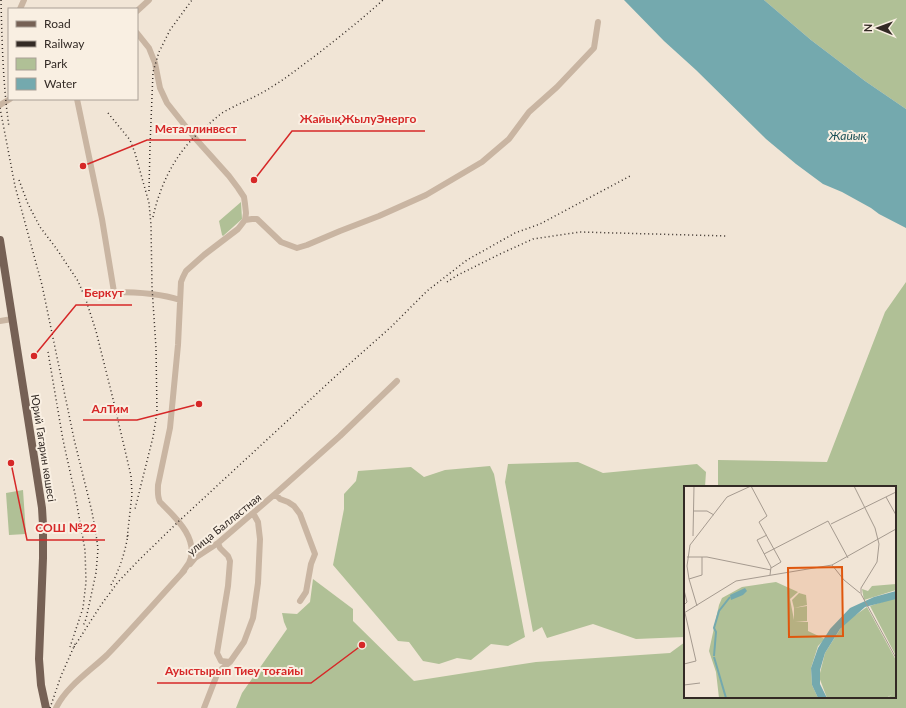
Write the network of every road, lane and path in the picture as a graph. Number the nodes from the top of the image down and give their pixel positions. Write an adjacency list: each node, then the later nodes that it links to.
1 (149, 0): 2 (street)
2 (138, 10)
3 (598, 22): 6 (street)
4 (138, 34): 6 (street)
5 (77, 100): 9 (street)
6 (245, 220): 9 (street)
7 (0, 240): 10 (main road, Юрий Гагарин көшесі)
8 (0, 270): 10 (main road, Юрий Гагарин көшесі)
9 (180, 300): 15 (street)
10 (7, 320): 18 (main road, Юрий Гагарин көшесі); 18 (main road, Юрий Гагарин көшесі)
11 (397, 381): 12 (street, улица Балластная)
12 (275, 494): 13 (street, улица Балластная); 16 (street)
13 (253, 513): 14 (street, улица Балластная); 17 (street)
14 (218, 543): 15 (street, улица Балластная); 17 (street)
15 (182, 573): 19 (street, улица Балластная)
16 (300, 601)
17 (230, 662): 20 (street)
18 (43, 707)
19 (56, 708)
20 (204, 708)

